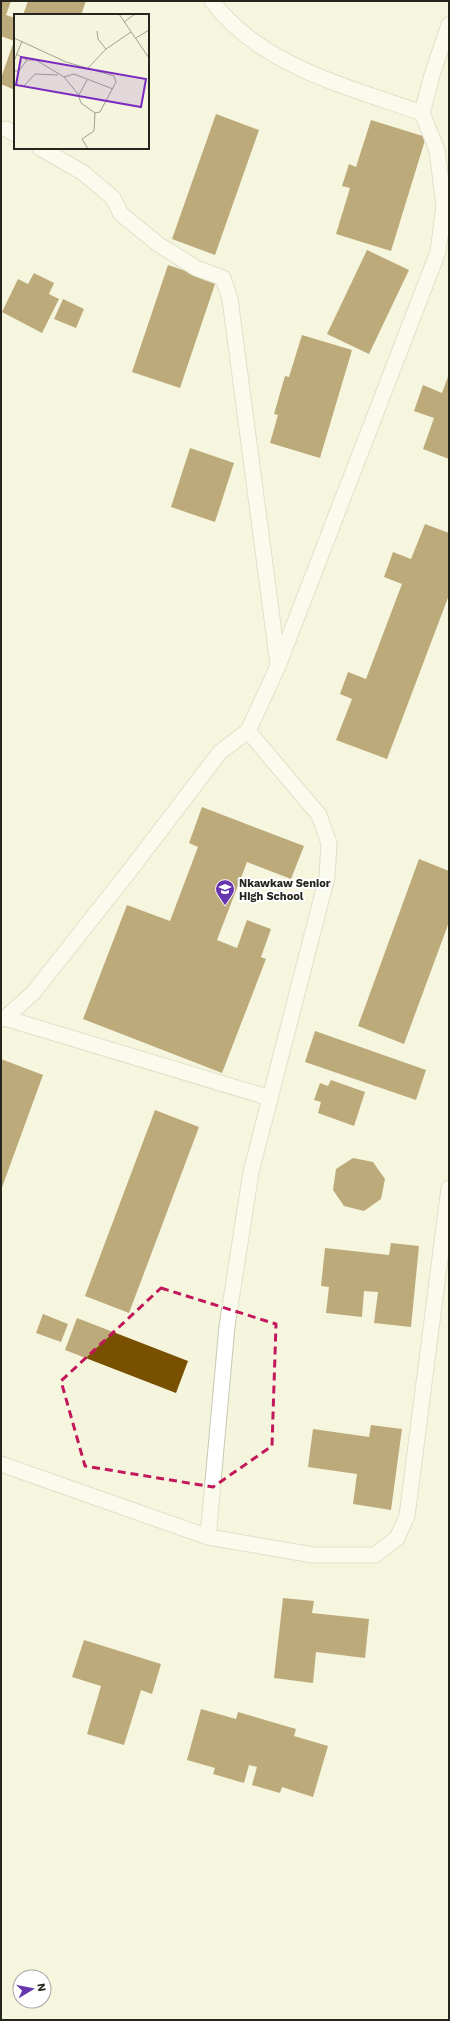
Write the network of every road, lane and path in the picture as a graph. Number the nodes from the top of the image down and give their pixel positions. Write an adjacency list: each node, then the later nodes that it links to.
1 (212, 1): 3 (lane)
2 (449, 24): 3 (lane)
3 (422, 113): 5 (lane)
4 (42, 149): 5 (lane)
5 (278, 666): 6 (lane)
6 (248, 731): 7 (lane); 8 (lane)
7 (3, 1018): 8 (lane)
8 (270, 1098): 11 (lane)
9 (449, 1188): 11 (lane)
10 (1, 1464): 11 (lane)
11 (208, 1537)

